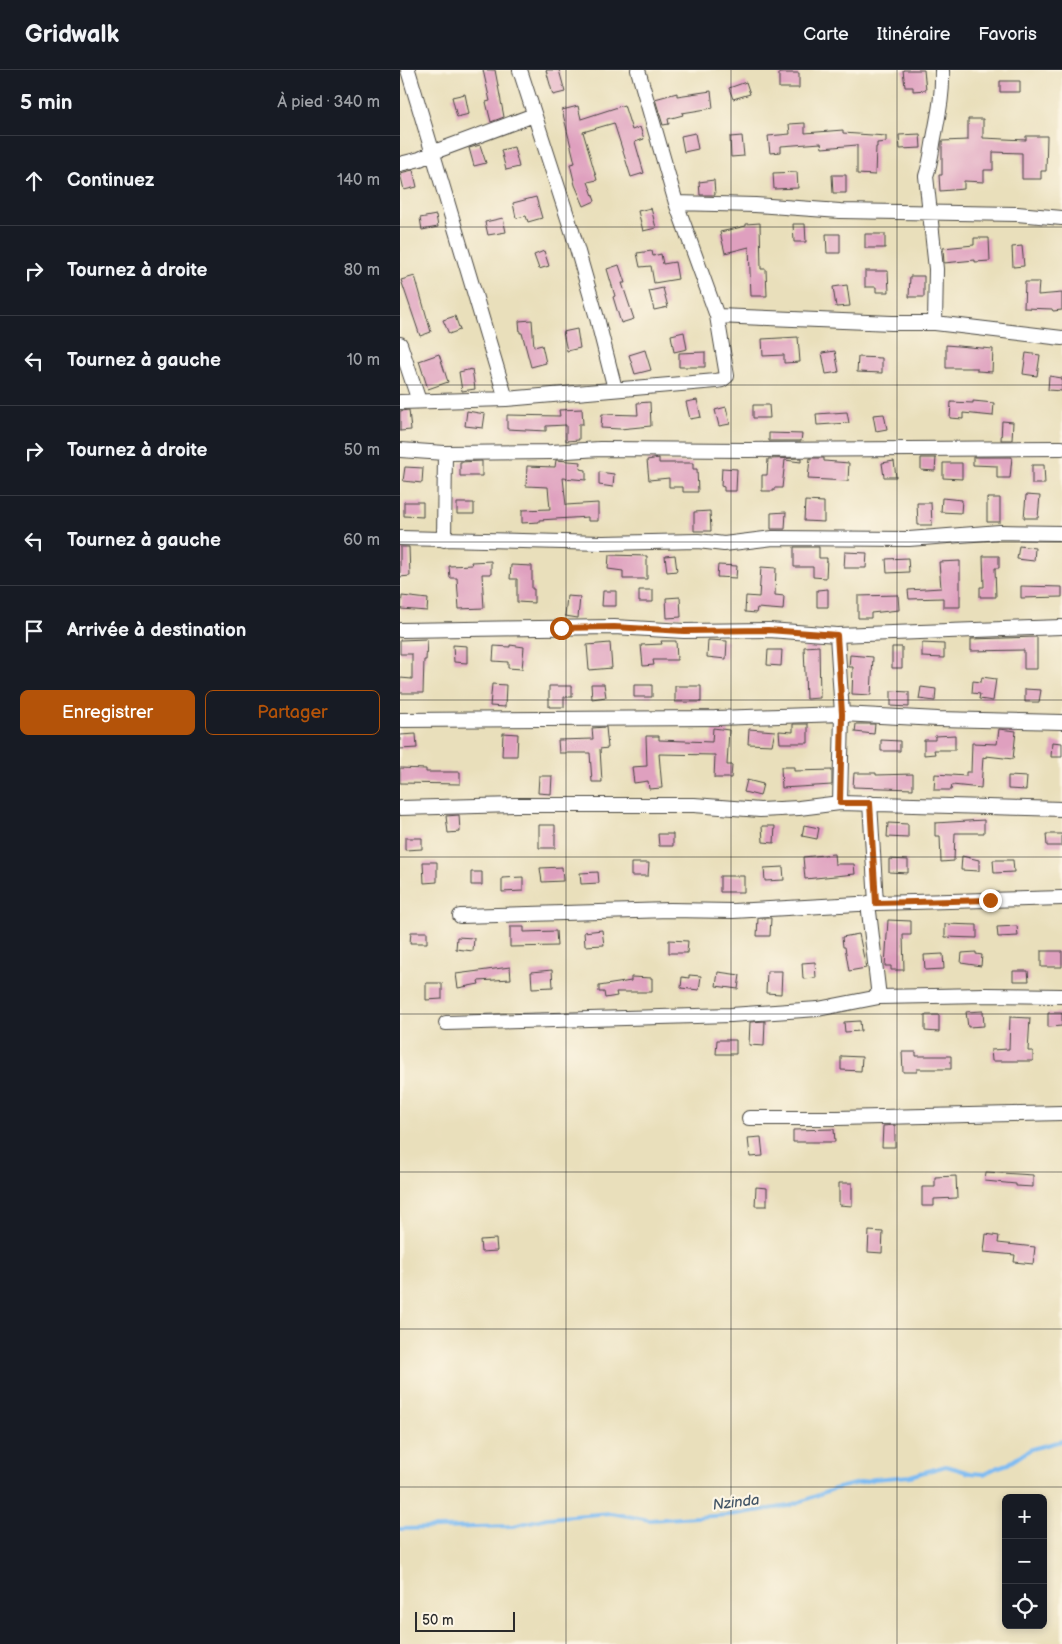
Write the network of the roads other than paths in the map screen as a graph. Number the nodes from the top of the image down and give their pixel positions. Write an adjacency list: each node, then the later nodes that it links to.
1 (408, 70): 6 (street)
2 (520, 70): 5 (street)
3 (638, 70): 8 (street)
4 (942, 70): 9 (street)
5 (534, 115): 6 (street); 15 (street)
6 (434, 152): 7 (street); 16 (street)
7 (400, 164)
8 (676, 203): 9 (street); 11 (street)
9 (930, 213): 10 (street); 12 (street)
10 (1062, 218)
11 (718, 316): 12 (street); 15 (street)
12 (936, 323): 13 (street)
13 (1062, 338)
14 (400, 344): 17 (street)
15 (615, 389): 16 (street)
16 (506, 399): 17 (street)
17 (419, 401): 18 (street)
18 (400, 402)
19 (1062, 448): 21 (street)
20 (400, 450): 21 (street)
21 (445, 453): 24 (street)
22 (1062, 533): 24 (street)
23 (400, 538): 24 (street)
24 (444, 540)
25 (1062, 626): 27 (street)
26 (400, 630): 27 (street)
27 (837, 635): 28 (street)
28 (842, 714): 29 (street); 30 (street); 31 (street)
29 (400, 720)
30 (1062, 722)
31 (840, 803): 32 (street); 33 (street)
32 (870, 803): 34 (street); 36 (street)
33 (400, 808)
34 (1062, 809)
35 (1062, 898): 36 (street)
36 (872, 903): 37 (street); 39 (street)
37 (460, 916)
38 (1062, 996): 39 (street)
39 (879, 997): 40 (street)
40 (446, 1023)
41 (1062, 1113): 42 (street)
42 (749, 1118)

